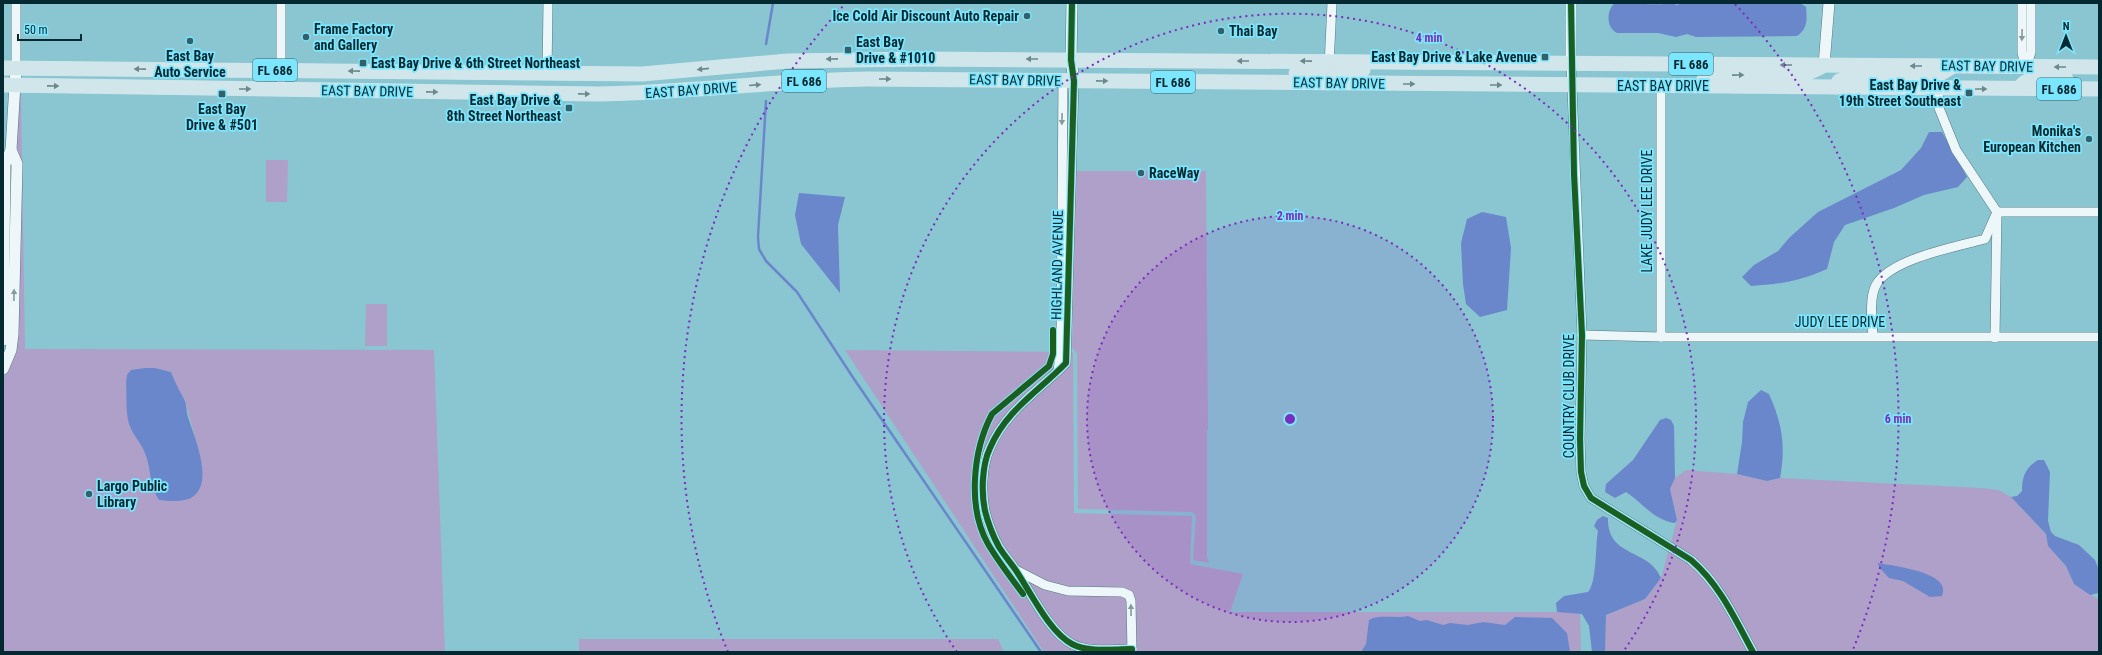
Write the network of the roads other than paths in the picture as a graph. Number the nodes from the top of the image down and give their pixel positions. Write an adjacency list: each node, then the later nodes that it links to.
1 (16, 3): 19 (street)
2 (281, 3): 20 (street)
3 (548, 3): 21 (street)
4 (1072, 3): 10 (street, HIGHLAND AVENUE)
5 (1332, 3): 11 (street)
6 (1571, 3): 13 (street)
7 (1830, 3): 15 (street)
8 (2022, 3): 17 (street, one-way to 17)
9 (2031, 3): 17 (street)
10 (1072, 60): 11 (main road, EAST BAY DRIVE / FL 686, one-way to 10); 21 (main road, EAST BAY DRIVE / FL 686, one-way to 21); 23 (street, HIGHLAND AVENUE)
11 (1329, 61): 12 (main road, EAST BAY DRIVE / FL 686); 24 (main road); 25 (street)
12 (1443, 62): 13 (main road, EAST BAY DRIVE / FL 686); 25 (main road)
13 (1571, 63): 14 (main road, EAST BAY DRIVE / FL 686); 27 (street, COUNTRY CLUB DRIVE)
14 (1709, 64): 15 (main road, EAST BAY DRIVE / FL 686, one-way to 14); 27 (main road)
15 (1824, 65): 16 (main road, EAST BAY DRIVE / FL 686, one-way to 15); 29 (main road, one-way to 15)
16 (1953, 66): 17 (main road, EAST BAY DRIVE / FL 686); 30 (main road)
17 (2026, 67): 18 (main road, EAST BAY DRIVE / FL 686, one-way to 17)
18 (2099, 67)
19 (10, 68): 20 (main road, EAST BAY DRIVE / FL 686, one-way to 19); 26 (street)
20 (281, 70): 21 (main road, EAST BAY DRIVE / FL 686, one-way to 20); 32 (street)
21 (547, 74)
22 (2099, 79): 33 (main road)
23 (1069, 81): 24 (main road, EAST BAY DRIVE / FL 686, one-way to 24); 32 (main road, EAST BAY DRIVE / FL 686, one-way to 23); 45 (street, HIGHLAND AVENUE)
24 (1212, 82): 25 (main road, EAST BAY DRIVE / FL 686)
25 (1328, 83): 27 (main road, EAST BAY DRIVE / FL 686, one-way to 27)
26 (9, 85): 32 (main road, EAST BAY DRIVE / FL 686, one-way to 32); 35 (street)
27 (1571, 85): 28 (main road, EAST BAY DRIVE / FL 686); 38 (street, COUNTRY CLUB DRIVE)
28 (1661, 86): 29 (main road, EAST BAY DRIVE / FL 686); 40 (street, LAKE JUDY LEE DRIVE)
29 (1688, 86): 30 (main road, EAST BAY DRIVE / FL 686)
30 (1836, 87): 31 (main road, EAST BAY DRIVE / FL 686)
31 (1938, 88): 33 (main road, EAST BAY DRIVE / FL 686, one-way to 33); 36 (street)
32 (281, 89)
33 (2018, 89): 34 (main road, EAST BAY DRIVE / FL 686)
34 (2099, 89)
35 (10, 150): 43 (street); 44 (street, one-way to 35)
36 (1997, 212): 37 (street); 39 (street); 42 (street)
37 (2099, 212)
38 (1582, 335): 40 (street, JUDY LEE DRIVE); 47 (street, COUNTRY CLUB DRIVE)
39 (1873, 336): 40 (street, JUDY LEE DRIVE); 42 (street, JUDY LEE DRIVE)
40 (1661, 337)
41 (2099, 337): 42 (street, JUDY LEE DRIVE)
42 (1995, 338)
43 (3, 340)
44 (3, 369)
45 (1016, 570): 46 (street, HIGHLAND AVENUE); 46 (street, HIGHLAND AVENUE, one-way to 45)
46 (1132, 650)
47 (1753, 652)

